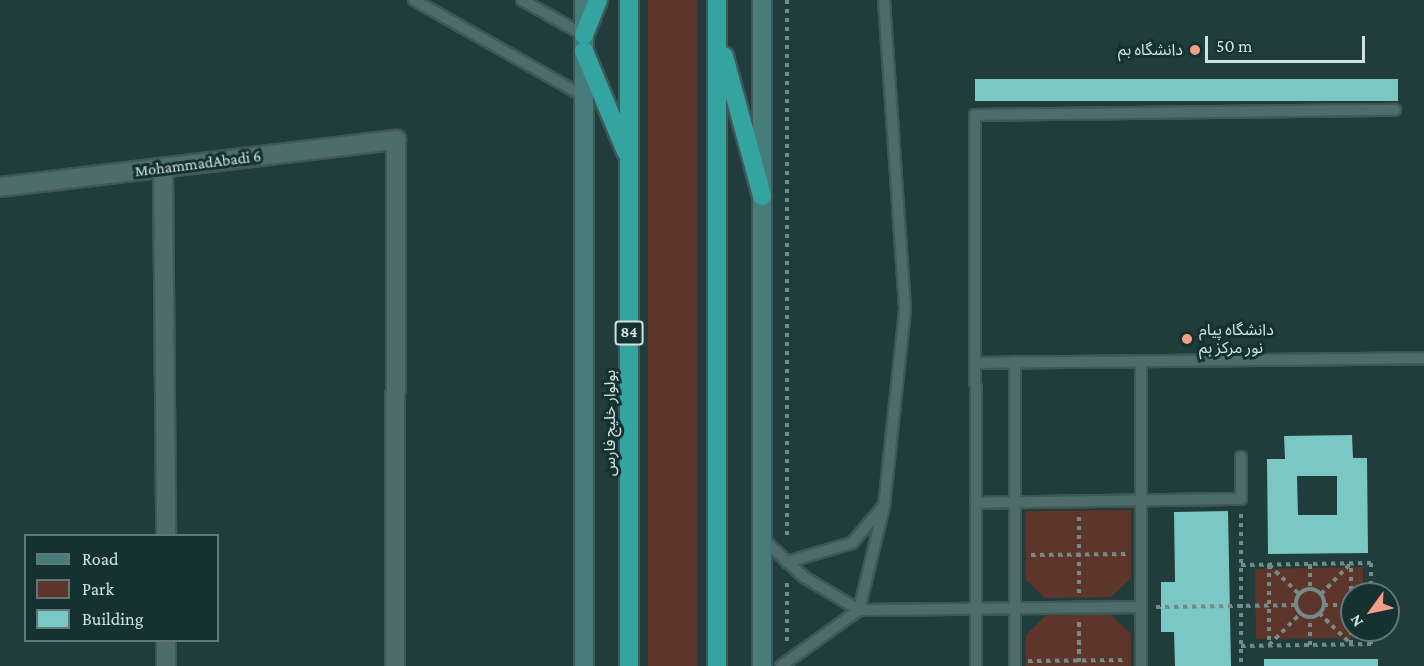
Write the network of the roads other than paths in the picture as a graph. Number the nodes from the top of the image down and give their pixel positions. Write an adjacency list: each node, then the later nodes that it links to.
1 (414, 0): 11 (lane)
2 (522, 0): 10 (lane)
3 (584, 0): 10 (street)
4 (598, 0): 10 (highway)
5 (629, 0): 13 (highway, بولوار خلیج فارس / 84)
6 (717, 0): 9 (highway)
7 (762, 0): 16 (street)
8 (884, 0): 25 (lane)
9 (717, 32): 16 (highway); 41 (highway)
10 (584, 43): 11 (street); 13 (highway)
11 (584, 96): 39 (street)
12 (1395, 110): 19 (lane)
13 (629, 161): 40 (highway, بولوار خلیج فارس / 84)
14 (163, 168): 15 (street, MohammadAbadi 6); 26 (street); 38 (street, MohammadAbadi 6)
15 (0, 187)
16 (762, 196): 27 (street)
17 (1424, 358): 18 (lane)
18 (1141, 361): 20 (lane); 22 (lane)
19 (975, 363): 20 (lane); 24 (lane)
20 (1015, 363): 23 (lane)
21 (1241, 457): 22 (lane)
22 (1141, 501): 23 (lane); 29 (lane)
23 (1015, 502): 24 (lane); 30 (lane)
24 (976, 503): 31 (lane)
25 (884, 506): 28 (lane); 32 (lane)
26 (166, 534)
27 (762, 538): 28 (lane); 42 (street)
28 (787, 561): 32 (lane)
29 (1141, 607): 30 (lane); 35 (lane)
30 (1015, 608): 31 (lane); 36 (lane)
31 (976, 609): 32 (lane); 43 (lane)
32 (859, 610): 34 (lane)
33 (166, 642): 37 (street)
34 (784, 663)
35 (1141, 663)
36 (1015, 664)
37 (166, 666)
38 (395, 666)
39 (584, 666)
40 (629, 666)
41 (717, 666)
42 (762, 666)
43 (976, 666)

